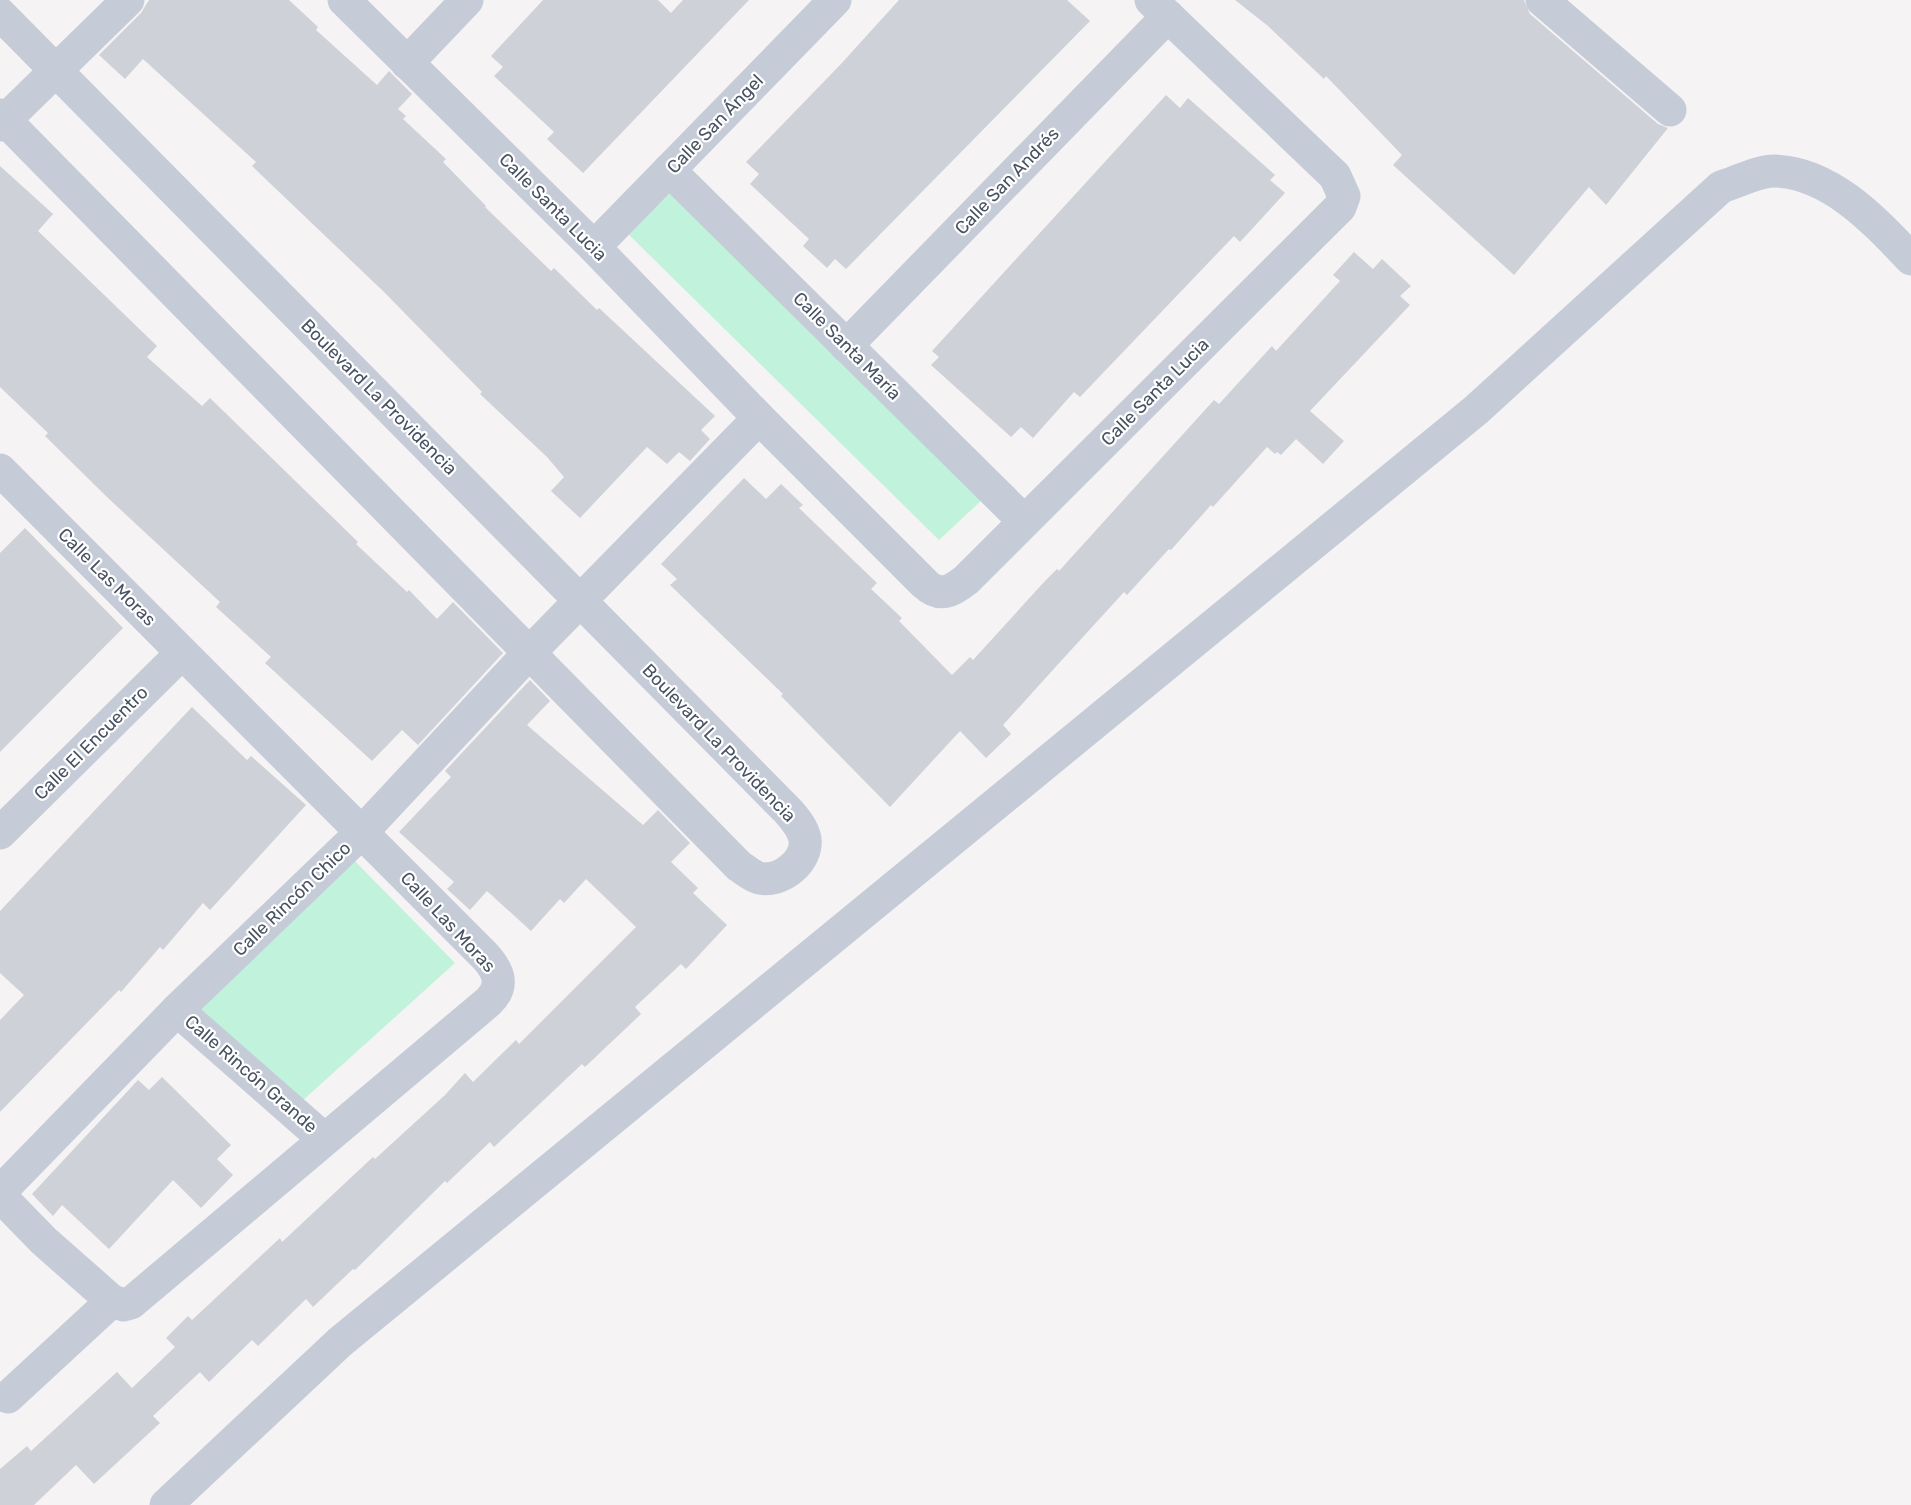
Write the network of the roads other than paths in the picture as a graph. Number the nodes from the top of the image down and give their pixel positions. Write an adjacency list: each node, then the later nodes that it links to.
1 (128, 0): 9 (street)
2 (344, 0): 8 (street, Calle Santa Lucia)
3 (467, 0): 8 (street)
4 (835, 0): 12 (street, Calle San Ángel)
5 (1542, 0): 10 (street)
6 (1160, 8): 15 (street, Calle San Andrés); 18 (street, Calle Santa Lucia)
7 (0, 14): 9 (street, Boulevard La Providencia)
8 (407, 63): 13 (street, Calle Santa Lucia)
9 (56, 70): 11 (street); 19 (street, Boulevard La Providencia)
10 (1670, 110)
11 (2, 120): 21 (street, Boulevard La Providencia)
12 (669, 170): 13 (street, Calle San Ángel); 15 (street, Calle Santa María)
13 (594, 247): 16 (street, Calle Santa Lucia)
14 (1911, 259): 29 (street)
15 (846, 346): 18 (street, Calle Santa María)
16 (759, 418): 18 (street, Calle Santa Lucia); 19 (street)
17 (2, 475): 20 (street, Calle Las Moras)
18 (1024, 521)
19 (580, 601): 21 (street, Calle Rincón Chico); 21 (street, Boulevard La Providencia)
20 (183, 653): 22 (street, Calle Las Moras); 23 (street, Calle El Encuentro)
21 (529, 653): 22 (street, Calle Rincón Chico)
22 (362, 832): 24 (street, Calle Rincón Chico); 25 (street, Calle Las Moras)
23 (0, 833)
24 (177, 1010): 25 (street, Calle Rincón Grande); 26 (street, Calle Rincón Chico)
25 (324, 1139): 27 (street, Calle Las Moras)
26 (0, 1194): 27 (street)
27 (112, 1301): 28 (street)
28 (8, 1397)
29 (166, 1505)

